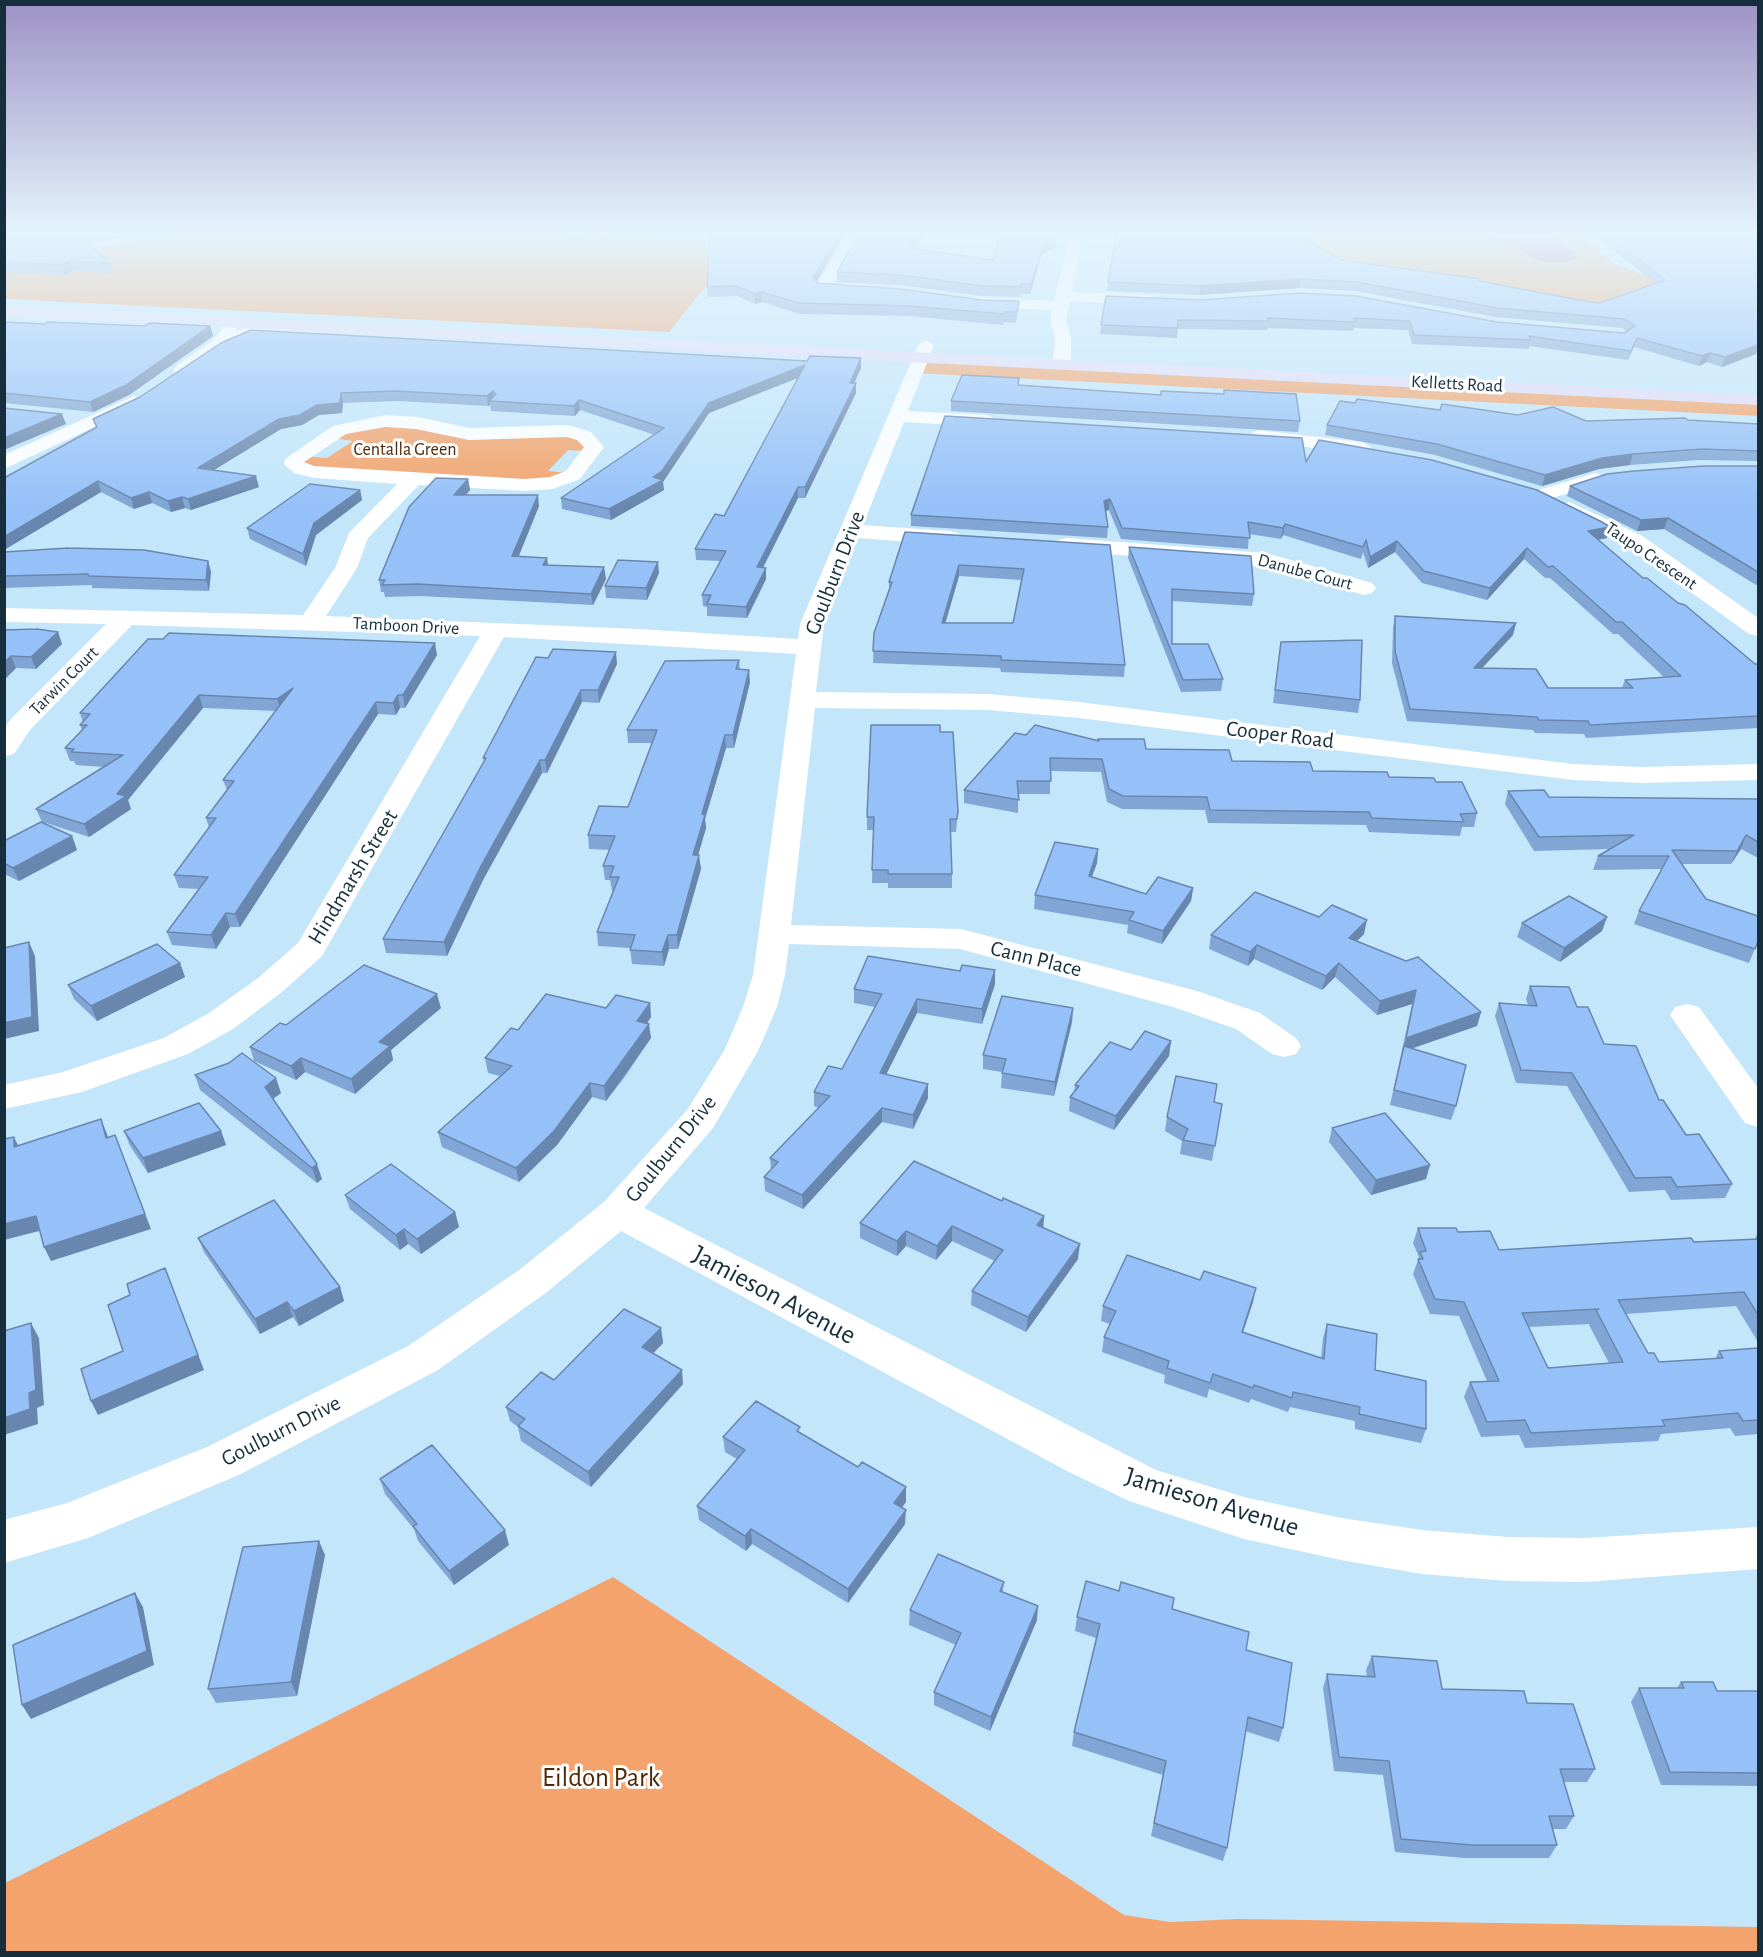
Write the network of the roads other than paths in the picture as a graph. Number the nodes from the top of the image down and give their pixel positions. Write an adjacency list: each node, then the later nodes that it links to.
1 (224, 324): 7 (street)
2 (279, 324): 6 (main road, Kelletts Road)
3 (452, 324): 9 (main road, Kelletts Road)
4 (1054, 324): 8 (street)
5 (1062, 324): 10 (street)
6 (327, 327): 7 (street); 9 (main road, Kelletts Road)
7 (216, 346): 15 (street)
8 (1043, 349): 9 (main road, Kelletts Road); 10 (main road, Kelletts Road)
9 (923, 351): 14 (street, Goulburn Drive)
10 (1063, 358): 11 (main road, Kelletts Road); 12 (main road, Kelletts Road)
11 (1758, 386)
12 (1758, 400)
13 (58, 415): 15 (street)
14 (897, 416): 16 (street); 24 (street, Goulburn Drive)
15 (97, 420): 19 (street)
16 (1006, 422)
17 (1240, 435): 18 (street)
18 (1385, 453)
19 (4, 463)
20 (1610, 476): 23 (street)
21 (414, 479): 21 (street); 30 (street)
22 (1519, 487): 23 (street, Taupo Crescent)
23 (1542, 495): 31 (street, Taupo Crescent)
24 (850, 531): 25 (street); 33 (street, Goulburn Drive)
25 (976, 539)
26 (1046, 544): 27 (street, Danube Court)
27 (1364, 588)
28 (4, 615): 29 (street, Tamboon Drive)
29 (128, 616): 30 (street, Tamboon Drive); 35 (street, Tarwin Court)
30 (310, 622): 32 (street, Tamboon Drive)
31 (1758, 629)
32 (496, 630): 33 (street, Tamboon Drive); 40 (street, Hindmarsh Street)
33 (807, 647): 34 (street, Goulburn Drive)
34 (801, 700): 36 (street, Cooper Road); 37 (street, Goulburn Drive)
35 (4, 748)
36 (1758, 772)
37 (774, 934): 39 (street, Cann Place); 42 (street, Goulburn Drive)
38 (1687, 1016): 41 (street)
39 (1284, 1046)
40 (4, 1097)
41 (1758, 1114)
42 (618, 1212): 43 (street, Goulburn Drive); 44 (street, Jamieson Avenue)
43 (4, 1542)
44 (1758, 1548)

